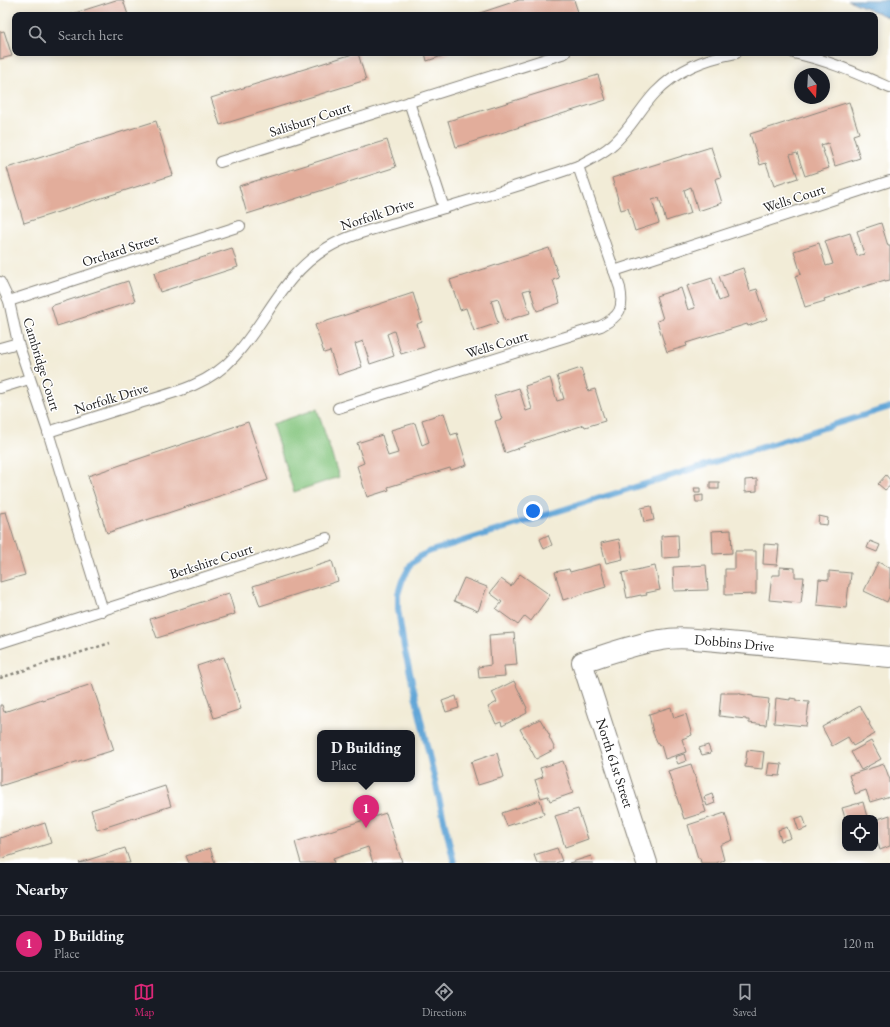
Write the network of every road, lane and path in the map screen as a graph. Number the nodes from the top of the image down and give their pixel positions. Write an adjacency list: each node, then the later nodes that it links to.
1 (555, 56): 5 (lane, Salisbury Court)
2 (722, 56): 7 (lane, Norfolk Drive)
3 (809, 56): 4 (lane)
4 (890, 88)
5 (409, 102): 6 (lane, Salisbury Court); 9 (lane)
6 (220, 162)
7 (578, 166): 9 (lane, Norfolk Drive); 11 (lane, Wells Court)
8 (890, 181): 11 (lane, Wells Court)
9 (444, 208): 19 (lane, Norfolk Drive)
10 (240, 226): 13 (lane, Orchard Street)
11 (614, 271): 18 (lane, Wells Court)
12 (0, 282): 13 (lane, Cambridge Court)
13 (9, 301): 14 (lane, Cambridge Court)
14 (18, 343): 15 (lane); 16 (lane, Cambridge Court)
15 (0, 348)
16 (29, 379): 17 (lane); 19 (lane, Cambridge Court)
17 (0, 388)
18 (338, 408)
19 (48, 432): 21 (lane)
20 (327, 538): 21 (lane, Berkshire Court)
21 (103, 611): 22 (lane, Berkshire Court)
22 (0, 644)
23 (110, 644): 26 (path)
24 (890, 657): 25 (street, Dobbins Drive)
25 (582, 662): 27 (street, North 61st Street)
26 (0, 678)
27 (647, 863)

